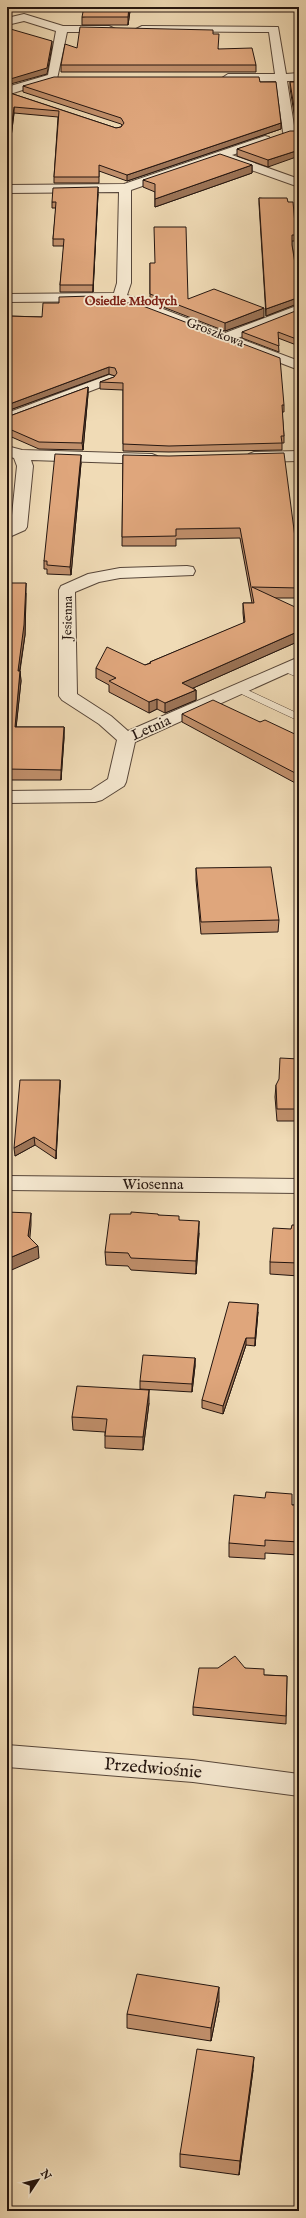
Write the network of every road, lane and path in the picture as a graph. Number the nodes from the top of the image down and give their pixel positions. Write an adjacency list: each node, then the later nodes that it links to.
1 (7, 11): 2 (street)
2 (24, 17): 3 (street); 4 (street)
3 (7, 22)
4 (62, 29): 5 (street); 7 (street)
5 (117, 29)
6 (133, 29): 11 (street)
7 (53, 77): 8 (street); 12 (street)
8 (68, 77)
9 (299, 77): 11 (street)
10 (217, 78): 11 (street)
11 (281, 78): 14 (street)
12 (7, 92): 13 (street)
13 (22, 97)
14 (294, 132): 15 (street)
15 (221, 156): 16 (street); 17 (street)
16 (299, 183)
17 (125, 188): 18 (street); 19 (street)
18 (7, 189)
19 (120, 297): 20 (street); 22 (street, Groszkowa)
20 (7, 298)
21 (299, 309): 22 (street)
22 (227, 337): 23 (street, Groszkowa)
23 (299, 366)
24 (109, 379): 25 (street)
25 (7, 418)
26 (14, 453): 29 (street); 30 (street)
27 (299, 456): 28 (street)
28 (238, 458)
29 (169, 460)
30 (7, 533)
31 (188, 571): 35 (street, Jesienna)
32 (294, 668): 33 (street, Letnia)
33 (239, 689): 34 (lane); 35 (street, Letnia)
34 (299, 718)
35 (126, 739): 36 (street, Letnia)
36 (7, 797)
37 (7, 1183): 38 (street, Wiosenna)
38 (299, 1186)
39 (7, 1756): 40 (street, Przedwiośnie)
40 (299, 1785)

